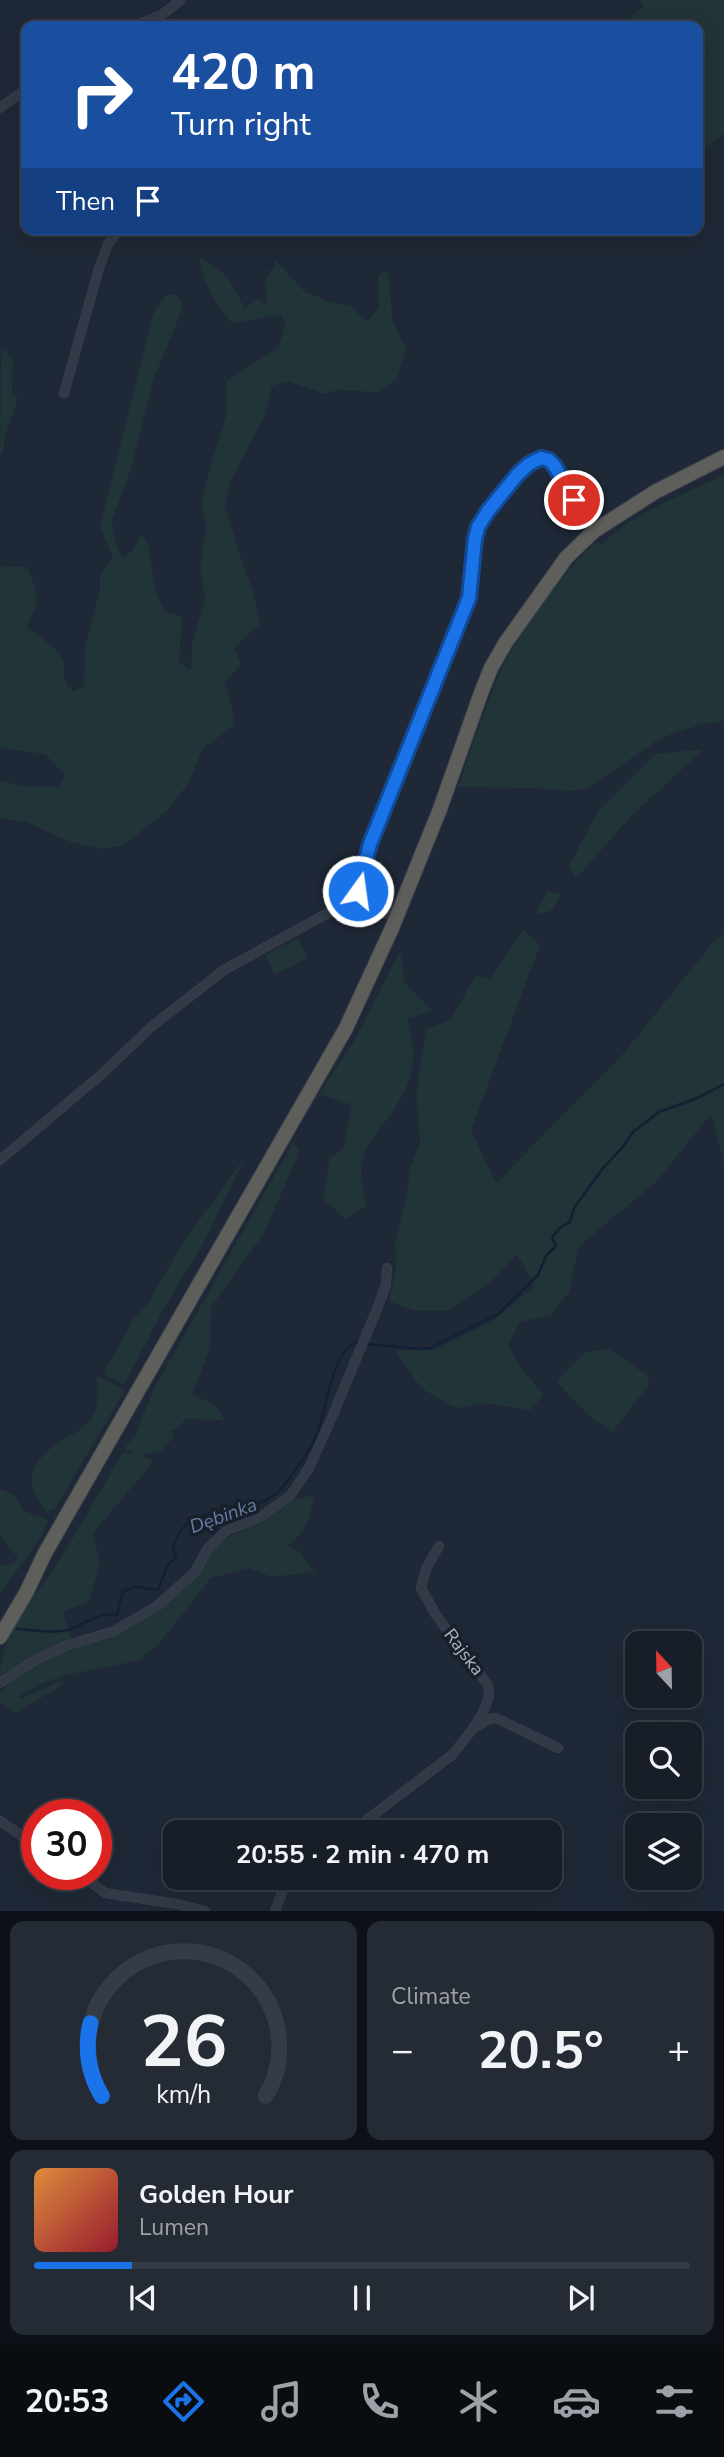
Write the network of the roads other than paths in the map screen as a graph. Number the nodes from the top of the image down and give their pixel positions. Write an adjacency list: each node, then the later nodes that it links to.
1 (181, 0): 2 (street)
2 (148, 21)
3 (21, 93): 4 (street)
4 (0, 108)
5 (115, 235): 6 (street)
6 (64, 393)
7 (724, 457): 8 (highway)
8 (603, 524): 9 (street); 10 (highway)
9 (358, 891): 10 (street); 11 (street)
10 (396, 919): 14 (highway)
11 (0, 1160)
12 (387, 1268): 15 (street)
13 (439, 1546): 16 (street, Rajska)
14 (2, 1625)
15 (0, 1683)
16 (472, 1730): 17 (street); 18 (street, Rajska)
17 (558, 1748)
18 (367, 1820)
19 (0, 1821): 20 (street)
20 (21, 1835)
21 (101, 1890): 23 (street)
22 (283, 1890): 24 (street)
23 (205, 1911)
24 (275, 1911)

